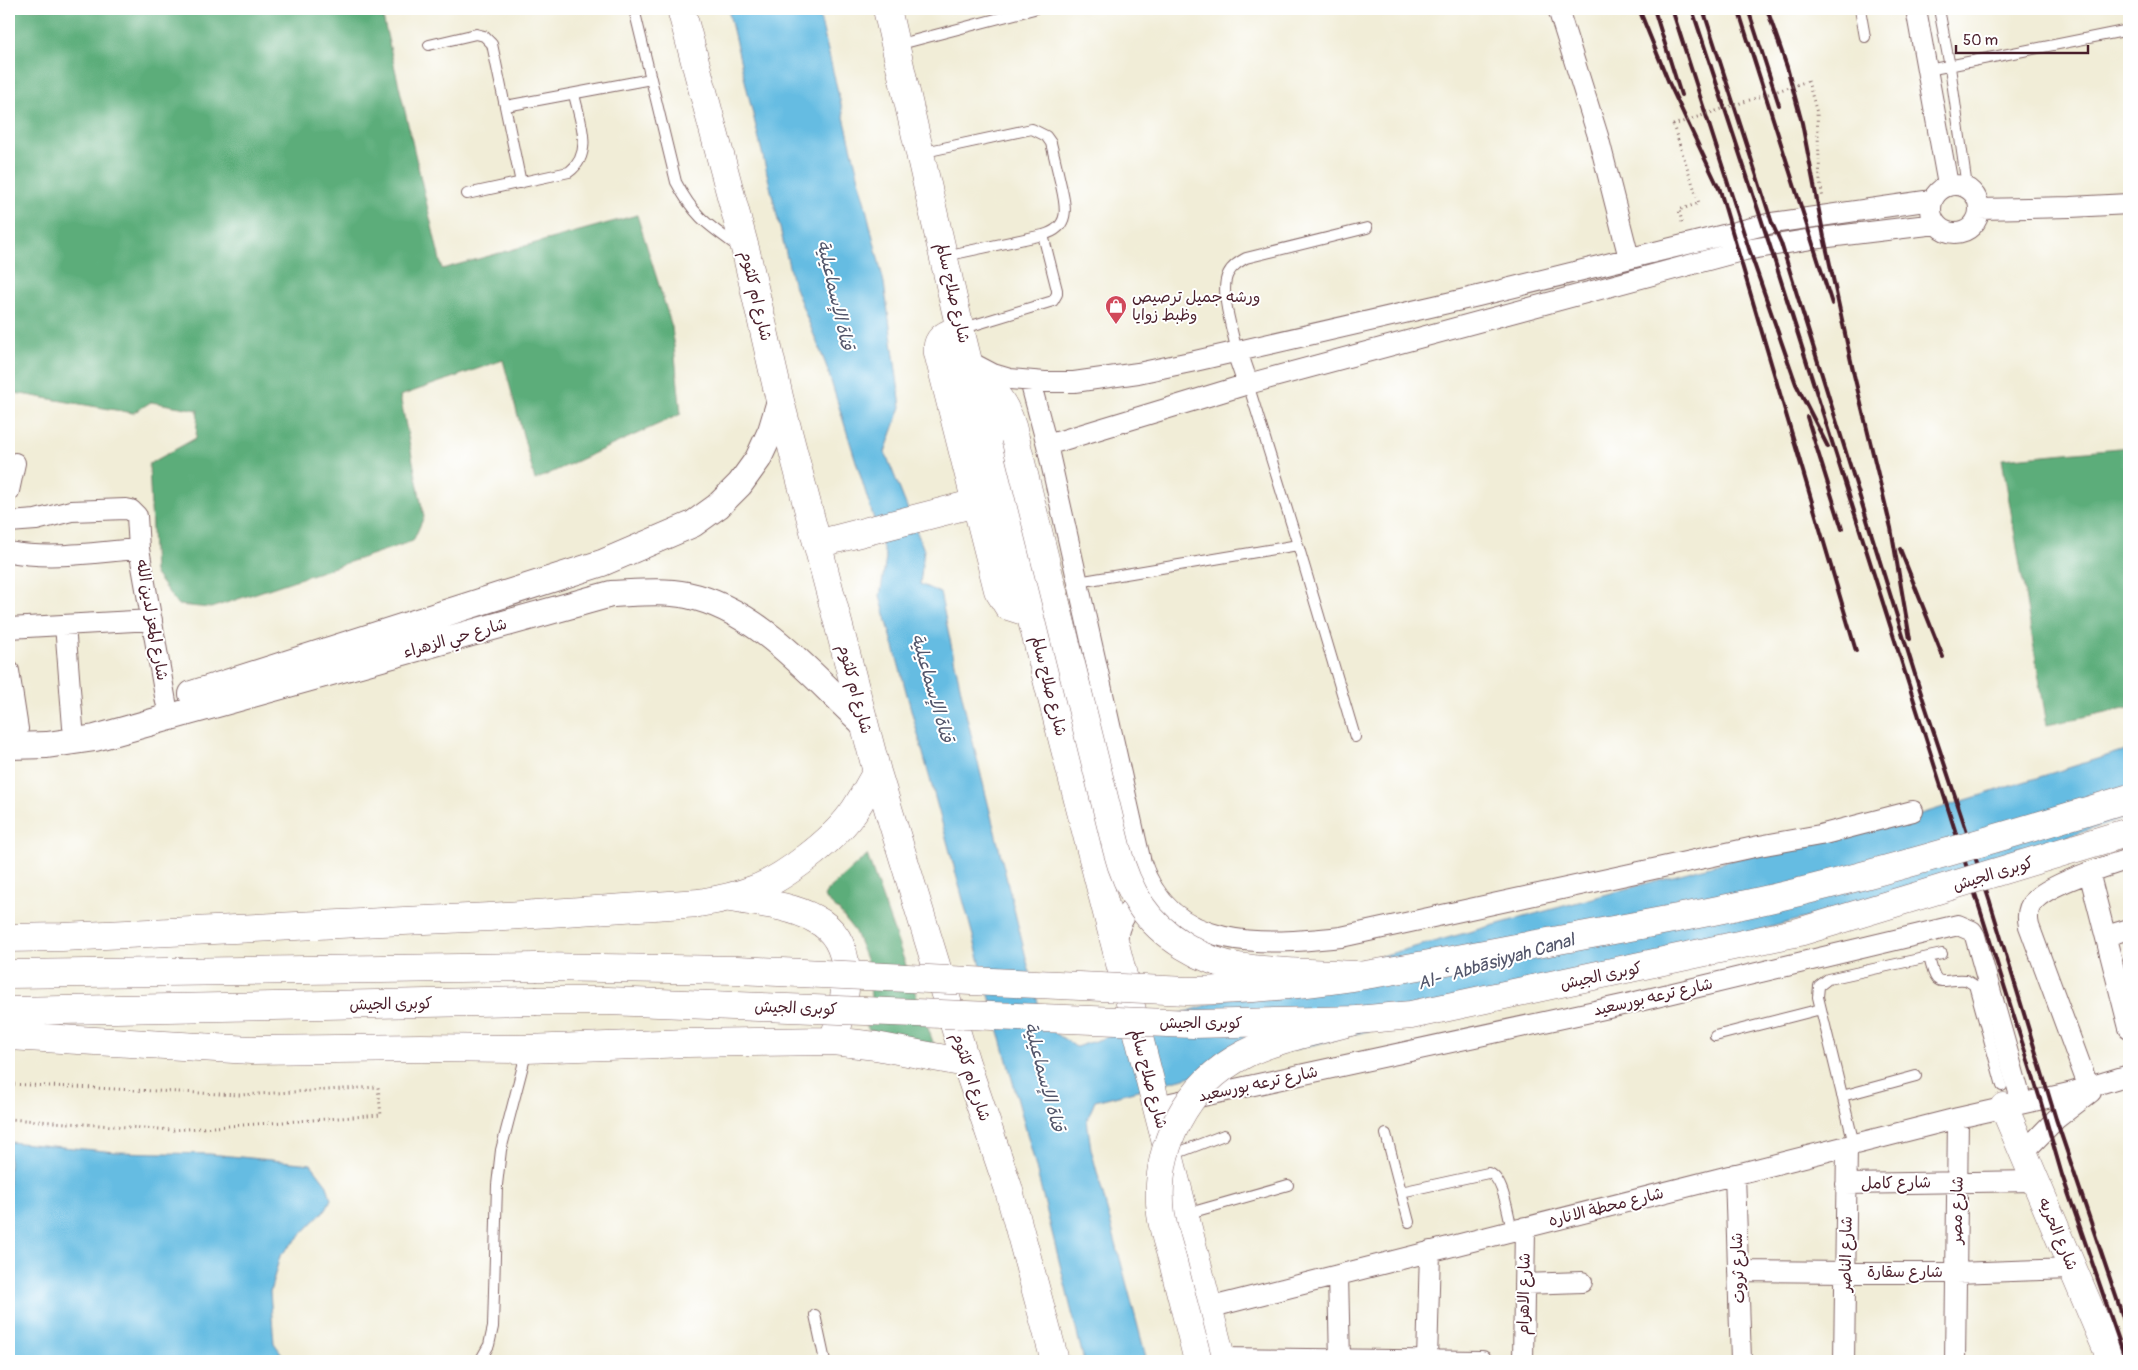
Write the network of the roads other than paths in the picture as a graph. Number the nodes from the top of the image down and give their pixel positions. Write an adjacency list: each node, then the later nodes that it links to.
1 (634, 9): 15 (lane)
2 (682, 9): 28 (main road, شارع ام كلثوم)
3 (887, 9): 12 (main road, شارع صلاح سالم)
4 (1034, 9): 12 (lane)
5 (1558, 9): 30 (street)
6 (1860, 9): 10 (lane)
7 (1916, 9): 14 (street)
8 (1939, 9): 13 (lane)
9 (2129, 30): 13 (lane)
10 (1865, 37)
11 (429, 44): 17 (lane)
12 (895, 45): 18 (main road, شارع صلاح سالم)
13 (1950, 67): 14 (lane); 20 (lane)
14 (1928, 70): 20 (street)
15 (651, 79): 16 (lane); 28 (lane)
16 (574, 94): 17 (lane); 19 (lane)
17 (506, 106): 19 (lane)
18 (920, 153): 27 (lane); 29 (main road, شارع صلاح سالم)
19 (522, 183): 21 (lane)
20 (1958, 186): 22 (street); 24 (street)
21 (467, 194)
22 (1932, 200): 25 (street); 30 (street)
23 (2129, 204): 24 (street)
24 (1979, 209): 25 (street)
25 (1936, 224): 32 (street)
26 (1367, 228): 34 (lane)
27 (1043, 235): 29 (lane); 33 (lane)
28 (746, 252): 38 (main road, شارع ام كلثوم)
29 (944, 256): 33 (main road, شارع صلاح سالم)
30 (1629, 258): 31 (street)
31 (1544, 279): 32 (street); 34 (street)
32 (1550, 302): 37 (street)
33 (960, 329): 35 (main road, شارع صلاح سالم); 42 (main road)
34 (1237, 352): 36 (street); 37 (street)
35 (970, 365): 36 (street); 51 (main road, شارع صلاح سالم); 76 (main road, bridge)
36 (1030, 381): 39 (street)
37 (1248, 384): 39 (street); 45 (lane)
38 (780, 401): 44 (main road, شارع ام كلثوم); 48 (street, شارع حي الزهراء)
39 (1047, 445): 49 (street)
40 (15, 463): 41 (street)
41 (9, 491)
42 (965, 505): 44 (main road); 51 (main road)
43 (9, 522): 46 (street)
44 (817, 544): 57 (main road, شارع ام كلثوم)
45 (1298, 545): 49 (lane); 60 (lane)
46 (139, 549): 47 (street, شارع المعز لدين الله); 52 (street, شارع المعز لدين الله)
47 (9, 552)
48 (602, 563): 50 (street); 56 (street, شارع حي الزهراء)
49 (1078, 582): 67 (street)
50 (611, 594): 57 (street, شارع حي الزهراء); 59 (street, شارع حي الزهراء)
51 (1030, 613): 72 (main road, شارع صلاح سالم)
52 (152, 620): 53 (street); 56 (street, شارع المعز لدين الله)
53 (65, 625): 54 (street); 58 (street)
54 (9, 628)
55 (9, 671): 59 (street)
56 (166, 702): 58 (street, شارع حي الزهراء)
57 (864, 724): 61 (main road, شارع ام كلثوم)
58 (73, 727): 59 (street, شارع حي الزهراء)
59 (12, 735)
60 (1355, 737)
61 (876, 772): 68 (main road); 85 (main road, شارع ام كلثوم)
62 (2129, 798): 76 (main road, كوبرى الجيش, bridge)
63 (1913, 811): 67 (street)
64 (2129, 832): 79 (main road, كوبرى الجيش, bridge)
65 (2129, 859): 66 (street)
66 (2090, 872): 70 (street); 89 (street)
67 (1154, 892): 72 (street)
68 (730, 898): 71 (main road); 83 (main road)
69 (2129, 929): 70 (street)
70 (2106, 936): 80 (street)
71 (9, 938)
72 (1118, 954): 92 (main road, شارع صلاح سالم)
73 (1942, 954): 74 (lane)
74 (1929, 957): 77 (lane); 91 (lane)
75 (9, 974): 76 (main road, كوبرى الجيش, bridge)
76 (1356, 975)
77 (1821, 1010): 82 (lane); 90 (lane)
78 (9, 1011): 79 (main road, كوبرى الجيش, bridge)
79 (1357, 1020): 118 (main road, bridge)
80 (2129, 1028)
81 (9, 1036): 84 (main road)
82 (1715, 1036)
83 (833, 1041): 84 (main road); 85 (main road)
84 (527, 1049): 120 (lane)
85 (966, 1064): 122 (main road, شارع ام كلثوم)
86 (2129, 1075): 88 (street)
87 (1916, 1076): 90 (lane)
88 (2110, 1082): 89 (street, شارع محطة الاناره); 97 (street)
89 (2089, 1088): 91 (street, شارع محطة الاناره)
90 (1842, 1096): 96 (lane)
91 (2010, 1099): 92 (street, شارع ترعه بورسعيد); 93 (street, شارع محطة الاناره); 97 (main road, شارع الحريه)
92 (1157, 1106): 98 (main road, شارع صلاح سالم)
93 (1958, 1118): 96 (street, شارع محطة الاناره); 101 (street, شارع مصر)
94 (1386, 1134): 104 (lane)
95 (1224, 1135): 98 (lane)
96 (1850, 1145): 99 (street, شارع محطة الاناره); 103 (street, شارع الناصر)
97 (2023, 1153): 100 (main road, شارع الحريه)
98 (1170, 1156): 105 (main road, شارع صلاح سالم)
99 (1735, 1174): 107 (street, شارع محطة الاناره); 110 (street, شارع ثروت)
100 (2035, 1181): 101 (street, شارع كامل); 109 (main road, شارع الحريه)
101 (1957, 1182): 103 (street, شارع كامل); 112 (street, شارع مصر)
102 (1288, 1184): 105 (lane)
103 (1846, 1184): 111 (street, شارع الناصر)
104 (1401, 1192): 106 (lane); 107 (lane)
105 (1184, 1214): 116 (main road, شارع صلاح سالم)
106 (1409, 1222)
107 (1519, 1229): 108 (street, شارع محطة الاناره); 115 (street, شارع الاهرام)
108 (1430, 1252): 113 (street, شارع محطة الاناره); 123 (street)
109 (2072, 1269): 112 (street, شارع سقارة); 129 (main road, شارع الحريه)
110 (1738, 1271): 111 (street, شارع سقارة); 126 (street, شارع ثروت)
111 (1846, 1272): 112 (street, شارع سقارة); 127 (street, شارع الناصر)
112 (1956, 1272): 128 (street, شارع مصر)
113 (1338, 1274): 116 (street, شارع محطة الاناره); 119 (street)
114 (1582, 1282): 115 (street)
115 (1524, 1284): 125 (street, شارع الاهرام)
116 (1208, 1308): 118 (main road, شارع صلاح سالم)
117 (815, 1315): 121 (lane)
118 (1214, 1360): 119 (street)
119 (1340, 1360): 123 (street)
120 (480, 1361)
121 (824, 1361)
122 (1055, 1361)
123 (1427, 1361): 124 (street)
124 (1482, 1361)
125 (1523, 1361)
126 (1741, 1361)
127 (1844, 1361)
128 (1955, 1361)
129 (2112, 1361)

